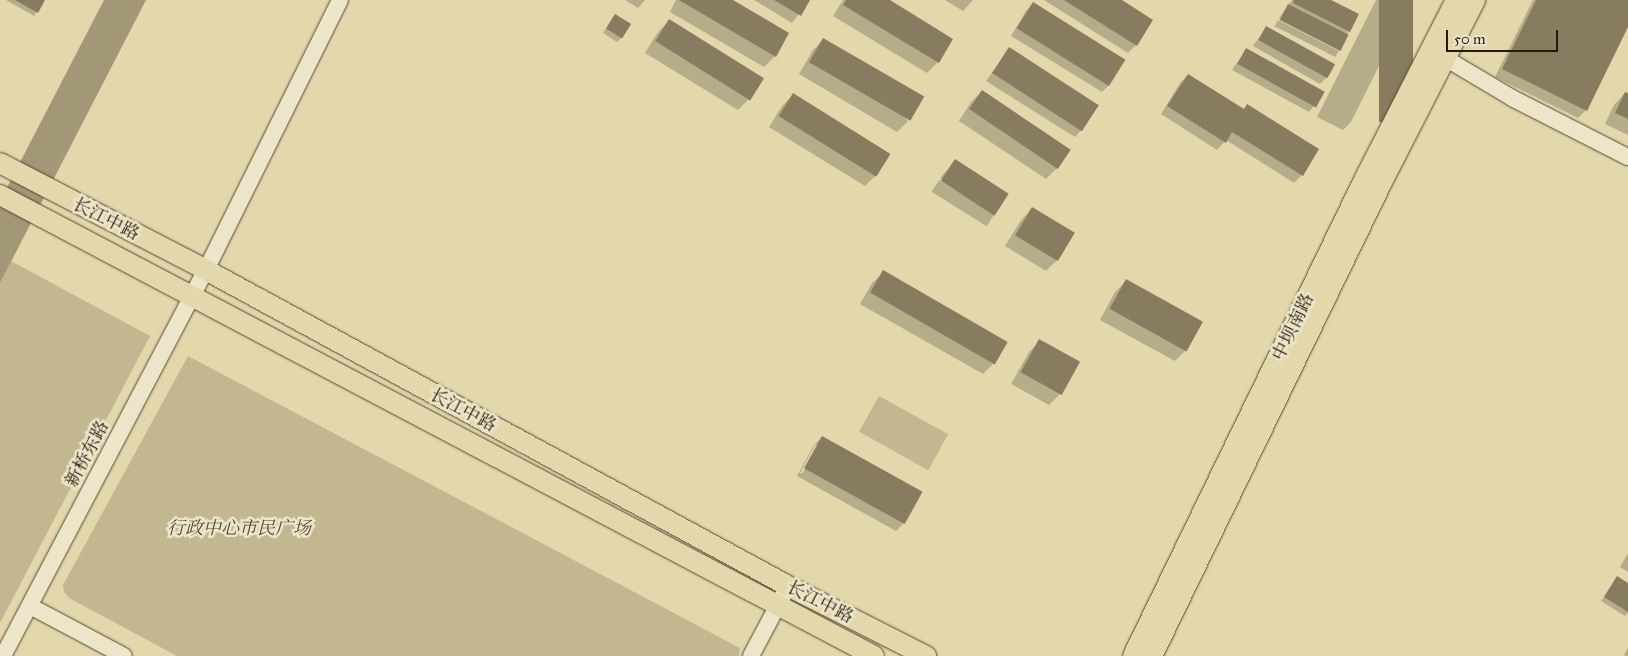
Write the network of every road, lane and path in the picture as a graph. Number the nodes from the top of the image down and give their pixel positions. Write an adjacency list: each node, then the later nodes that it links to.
1 (340, 0): 8 (street, 新桥东路)
2 (1456, 0): 18 (main road, 中坝南路)
3 (1475, 0): 4 (main road, 中坝南路)
4 (1445, 58): 5 (street); 19 (main road, 中坝南路)
5 (1628, 157)
6 (4, 165): 8 (main road, 长江中路)
7 (0, 195): 9 (main road, 长江中路)
8 (206, 270): 9 (street, 新桥东路); 10 (main road, 长江中路)
9 (192, 297): 11 (street, 新桥东路); 12 (main road, 长江中路)
10 (788, 586): 12 (street); 17 (main road, 长江中路)
11 (30, 606): 13 (street, 新桥东路); 14 (street)
12 (777, 606): 15 (street); 16 (main road, 长江中路)
13 (3, 656)
14 (124, 656)
15 (751, 656)
16 (874, 656)
17 (926, 656)
18 (1133, 656)
19 (1152, 656)

